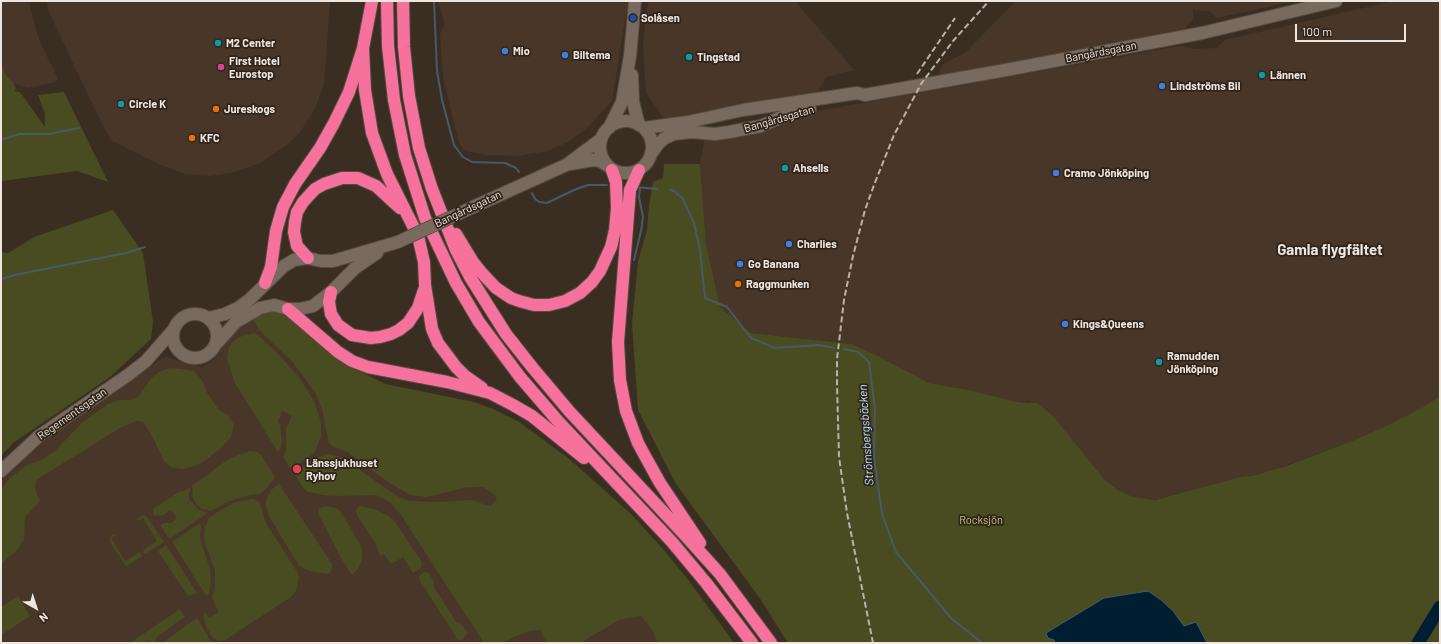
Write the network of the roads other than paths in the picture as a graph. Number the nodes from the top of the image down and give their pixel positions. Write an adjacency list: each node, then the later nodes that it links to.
1 (372, 1): 6 (highway)
2 (387, 1): 31 (highway)
3 (403, 1): 16 (highway)
4 (635, 1): 7 (main road)
5 (1336, 1): 8 (main road, Bangårdsgatan)
6 (363, 48): 17 (highway); 20 (highway)
7 (630, 56): 9 (main road); 10 (main road)
8 (865, 95): 9 (main road, Bangårdsgatan); 12 (main road, Bangårdsgatan)
9 (642, 127): 10 (main road); 12 (main road)
10 (609, 128): 11 (main road)
11 (601, 139): 13 (main road, Bangårdsgatan); 14 (main road)
12 (651, 154): 15 (main road)
13 (566, 165): 14 (main road, Bangårdsgatan); 18 (main road, Bangårdsgatan, bridge)
14 (611, 168): 15 (main road); 16 (highway)
15 (639, 170): 32 (highway)
16 (438, 205): 32 (highway)
17 (407, 214): 19 (highway); 21 (highway)
18 (395, 243): 19 (main road, Bangårdsgatan); 22 (main road, Bangårdsgatan)
19 (308, 258): 20 (main road, Bangårdsgatan)
20 (265, 284): 24 (main road, Bangårdsgatan)
21 (425, 285): 22 (highway); 29 (highway)
22 (331, 292): 23 (main road, Bangårdsgatan)
23 (288, 309): 26 (main road, Bangårdsgatan); 29 (highway)
24 (209, 318): 25 (main road); 26 (main road)
25 (174, 330): 27 (main road); 28 (main road, Regementsgatan)
26 (217, 343): 27 (main road)
27 (180, 353): 28 (main road, Regementsgatan)
28 (146, 361): 30 (main road, Regementsgatan)
29 (490, 393): 31 (highway)
30 (1, 471)
31 (632, 499): 33 (highway)
32 (720, 574): 34 (highway)
33 (752, 643)
34 (771, 643)

